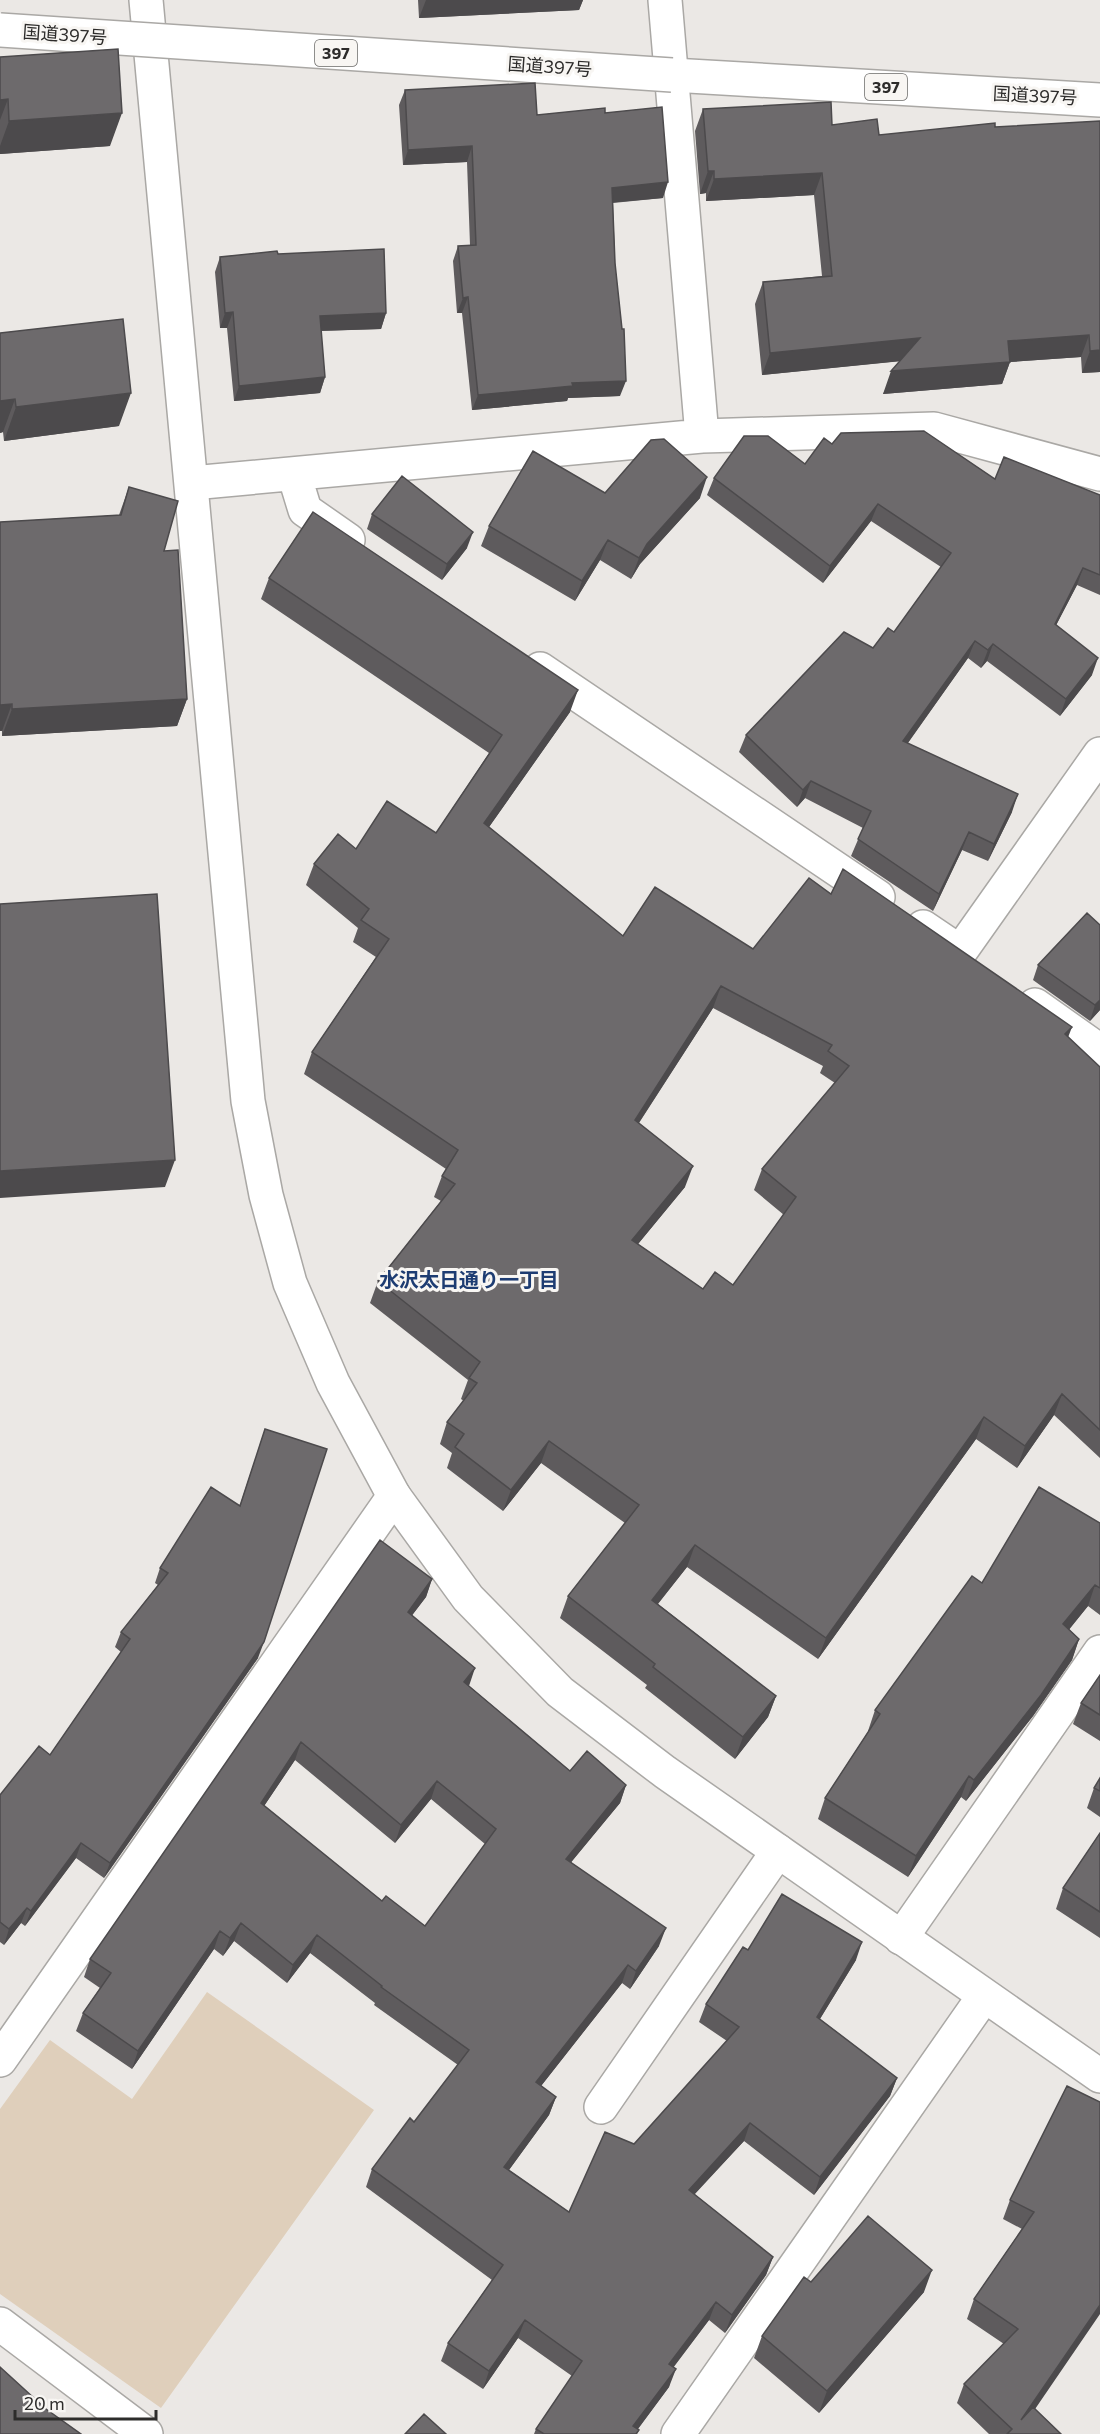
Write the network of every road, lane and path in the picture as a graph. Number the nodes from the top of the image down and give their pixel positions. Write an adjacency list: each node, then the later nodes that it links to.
1 (146, 0): 9 (main road)
2 (664, 0): 4 (main road)
3 (0, 30): 4 (main road, 国道397号 / 397, bridge)
4 (672, 75): 5 (main road, 国道397号 / 397); 6 (main road)
5 (1100, 100)
6 (702, 436): 7 (main road); 8 (main road)
7 (294, 474): 9 (main road); 10 (main road)
8 (1100, 474)
9 (192, 483): 15 (main road)
10 (374, 557)
11 (513, 651): 13 (main road)
12 (1100, 754): 13 (main road)
13 (960, 952): 14 (main road)
14 (1100, 1051)
15 (394, 1496): 17 (main road); 20 (main road)
16 (1100, 1652): 18 (main road)
17 (778, 1851): 18 (main road); 22 (main road)
18 (901, 1938): 19 (main road)
19 (984, 1996): 21 (main road); 25 (main road)
20 (0, 2060)
21 (1100, 2076)
22 (601, 2107)
23 (0, 2324): 24 (main road)
24 (146, 2434)
25 (678, 2434)

